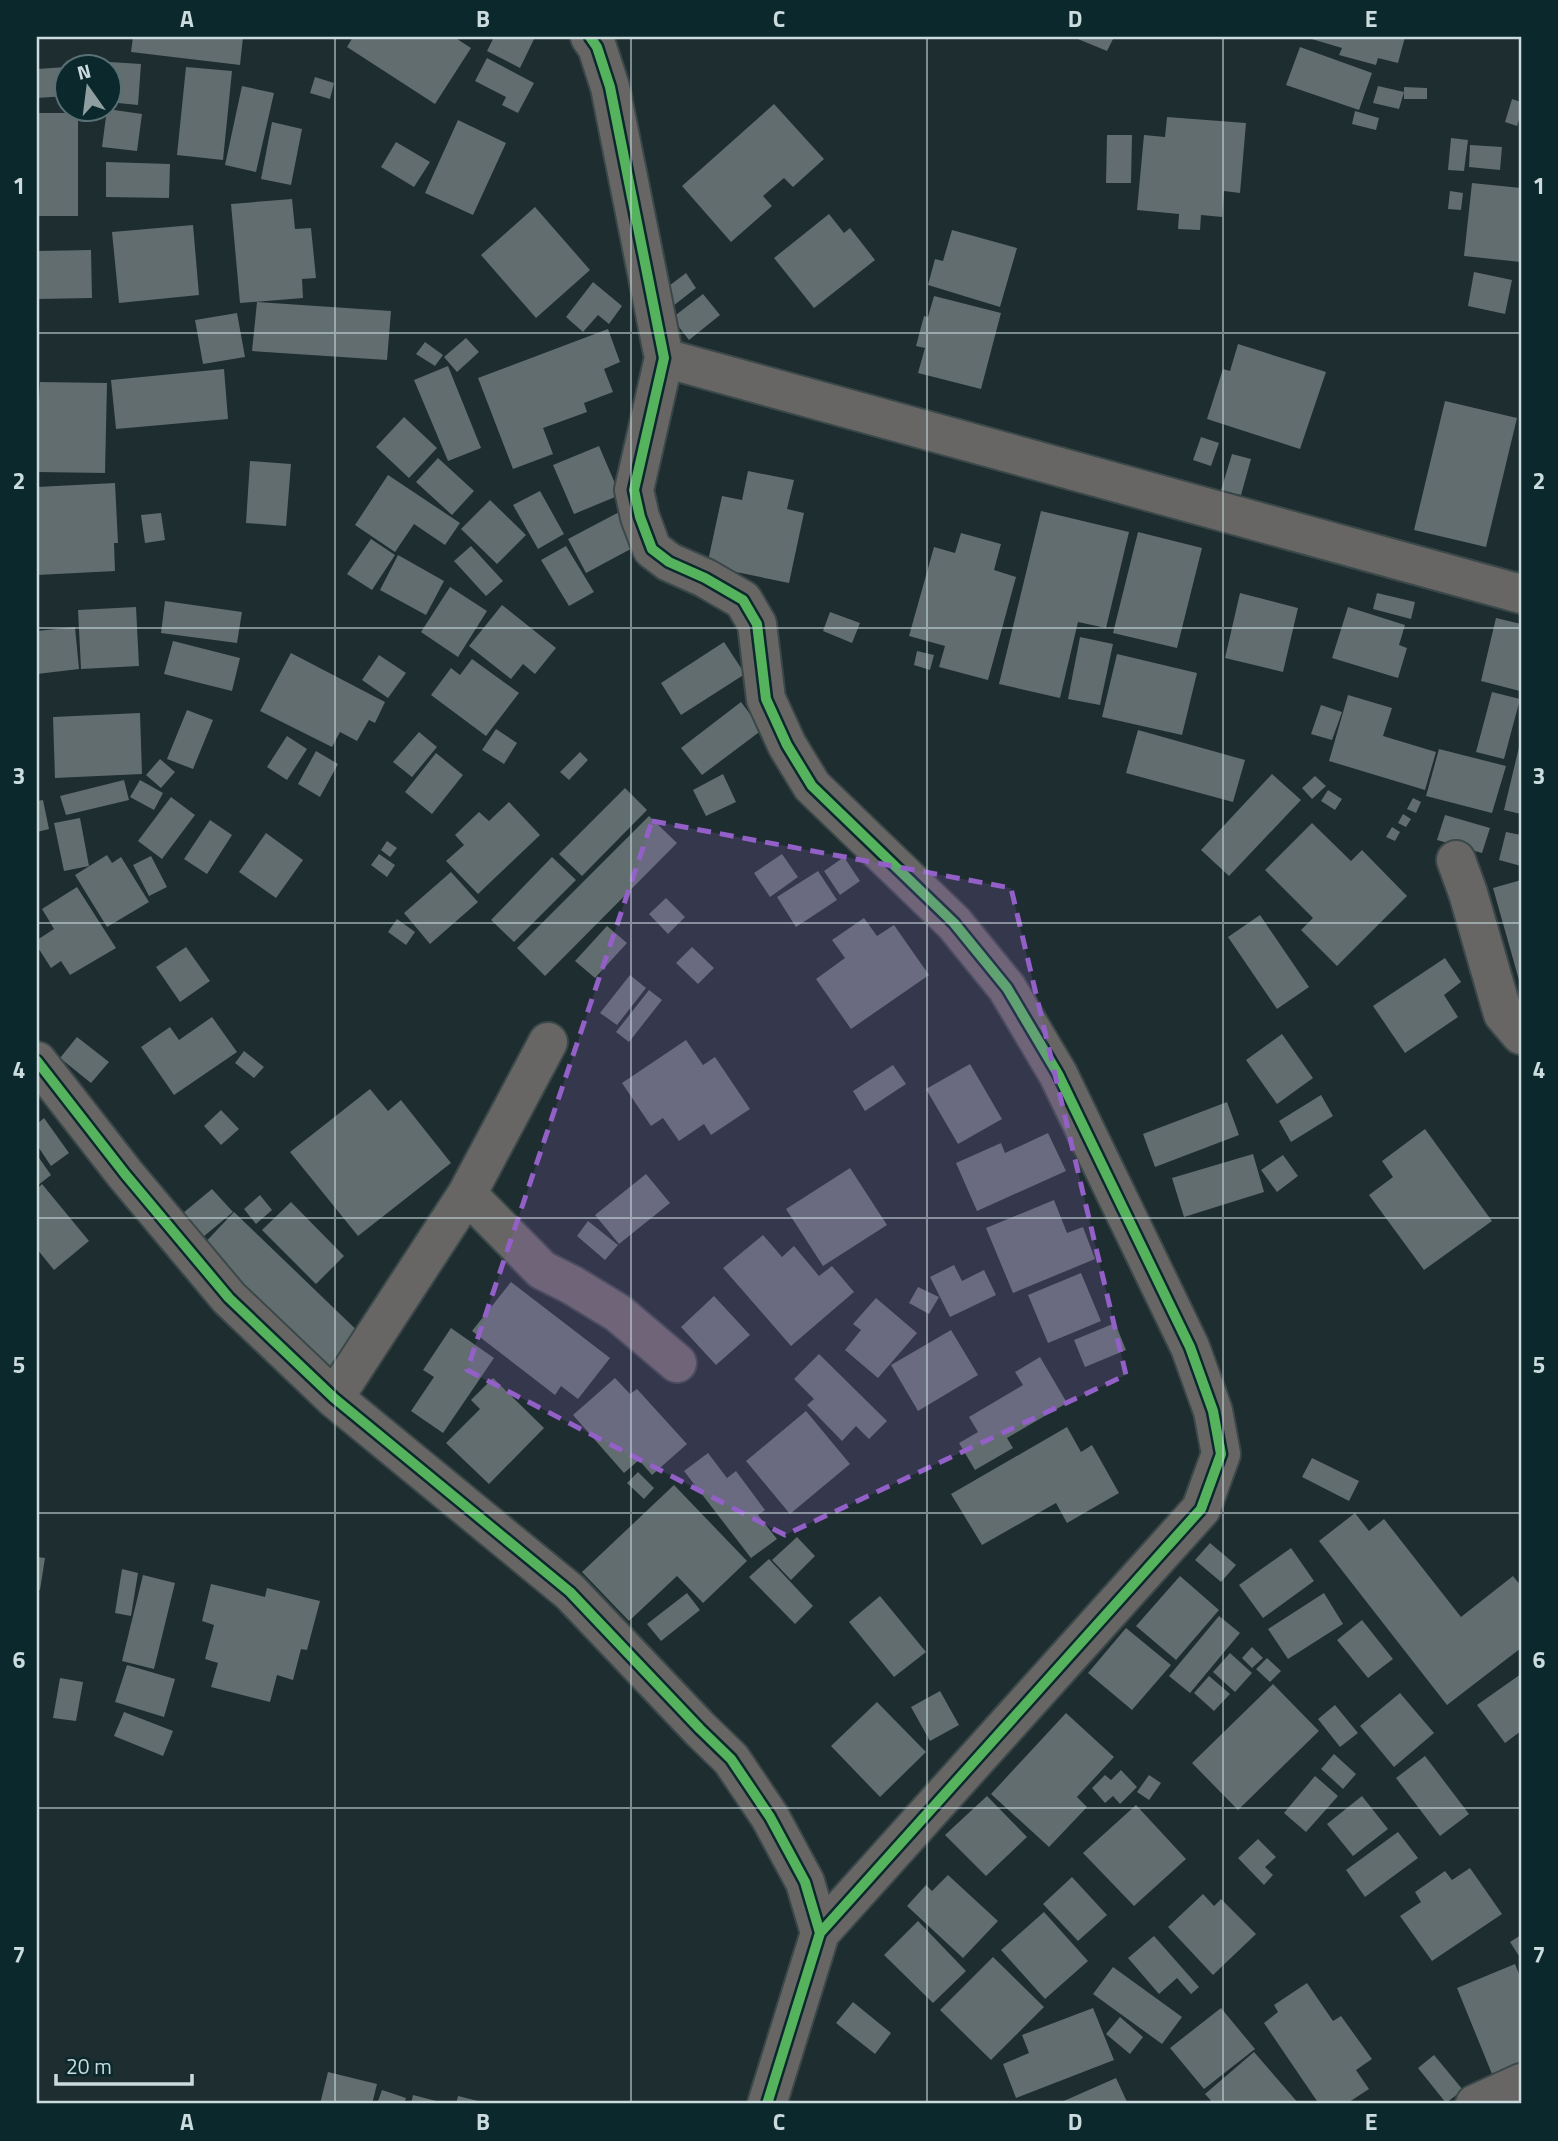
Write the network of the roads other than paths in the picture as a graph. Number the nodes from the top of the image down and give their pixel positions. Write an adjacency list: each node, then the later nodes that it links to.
1 (590, 37): 2 (street)
2 (664, 358): 3 (street); 11 (street)
3 (1521, 594)
4 (1456, 860): 5 (street)
5 (1521, 1035)
6 (548, 1042): 8 (street)
7 (37, 1061): 10 (street)
8 (467, 1194): 9 (street); 10 (street)
9 (677, 1363)
10 (334, 1398): 11 (street)
11 (820, 1933): 13 (street)
12 (1521, 2083): 14 (street)
13 (767, 2104)
14 (1475, 2104)

